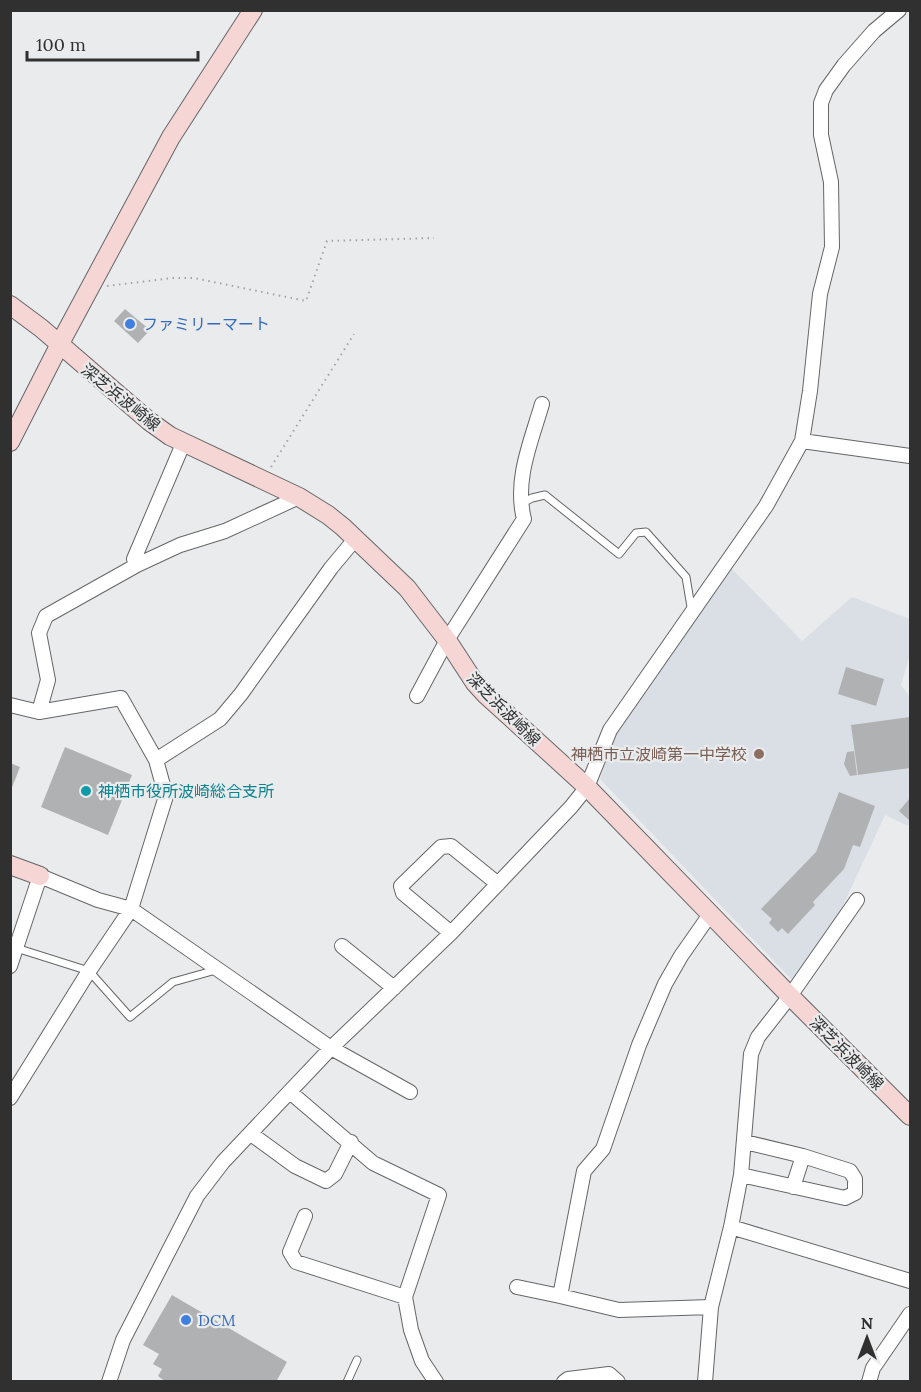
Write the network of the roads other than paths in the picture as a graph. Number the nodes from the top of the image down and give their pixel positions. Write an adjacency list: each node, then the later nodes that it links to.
1 (254, 10): 4 (main road)
2 (899, 10): 6 (street)
3 (13, 310): 4 (main road, 深芝浜波崎線)
4 (59, 345): 7 (main road); 8 (main road, 深芝浜波崎線)
5 (542, 404): 11 (street)
6 (801, 441): 9 (street); 14 (street)
7 (10, 442)
8 (183, 444): 10 (main road, 深芝浜波崎線); 13 (street)
9 (910, 456)
10 (298, 497): 12 (main road, 深芝浜波崎線); 13 (street)
11 (520, 504): 14 (lane); 15 (street)
12 (356, 538): 15 (main road, 深芝浜波崎線); 19 (street)
13 (137, 565): 18 (street)
14 (694, 610): 20 (street)
15 (447, 640): 16 (street); 20 (main road, 深芝浜波崎線)
16 (417, 696)
17 (10, 705): 18 (street)
18 (39, 712): 19 (street)
19 (156, 760): 25 (street)
20 (587, 787): 23 (street); 26 (main road, 深芝浜波崎線)
21 (10, 866): 22 (main road)
22 (40, 876): 25 (street); 29 (street)
23 (498, 884): 27 (street); 27 (street)
24 (856, 900): 34 (street)
25 (131, 909): 31 (street); 32 (street)
26 (711, 913): 34 (main road, 深芝浜波崎線); 50 (street)
27 (451, 933): 33 (street)
28 (342, 946): 33 (street)
29 (14, 947): 30 (street); 32 (lane)
30 (10, 966)
31 (218, 969): 32 (lane); 35 (street)
32 (89, 971): 38 (street)
33 (394, 988): 35 (street)
34 (790, 996): 39 (main road, 深芝浜波崎線); 42 (street)
35 (332, 1048): 36 (street); 37 (street)
36 (290, 1092): 40 (street); 41 (street)
37 (410, 1092)
38 (10, 1098)
39 (910, 1116)
40 (251, 1134): 41 (street); 55 (street)
41 (351, 1142): 51 (street)
42 (745, 1142): 43 (street); 44 (street)
43 (803, 1156): 45 (street); 45 (street)
44 (741, 1175): 45 (street); 47 (street)
45 (793, 1187)
46 (304, 1216): 51 (street)
47 (731, 1227): 48 (street); 52 (street)
48 (910, 1281)
49 (517, 1287): 50 (street)
50 (560, 1296): 52 (street)
51 (405, 1297): 57 (street)
52 (711, 1307): 60 (street)
53 (910, 1314): 61 (street)
54 (357, 1360): 56 (lane)
55 (109, 1382)
56 (347, 1382)
57 (436, 1382)
58 (564, 1382): 59 (street)
59 (618, 1382)
60 (705, 1382)
61 (869, 1382)

